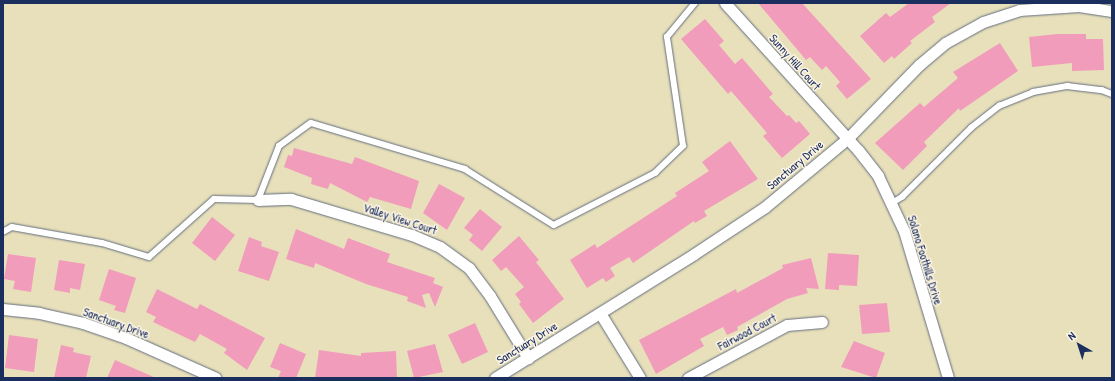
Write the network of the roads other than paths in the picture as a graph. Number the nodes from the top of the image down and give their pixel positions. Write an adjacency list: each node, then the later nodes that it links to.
1 (695, 3): 7 (lane)
2 (725, 3): 6 (street, Sunny Hill Court)
3 (1018, 7): 4 (street, Sanctuary Drive); 6 (street, Sanctuary Drive)
4 (1112, 11)
5 (1112, 94): 8 (lane)
6 (848, 138): 8 (street, Solano Foothills Drive); 11 (street, Sanctuary Drive)
7 (258, 200): 9 (lane); 13 (street, Valley View Court)
8 (892, 203): 18 (street, Solano Foothills Drive)
9 (3, 232)
10 (3, 309): 14 (street, Sanctuary Drive)
11 (600, 313): 13 (street, Sanctuary Drive); 16 (street)
12 (822, 322): 17 (street, Fairwood Court)
13 (528, 358): 15 (street, Sanctuary Drive)
14 (216, 378)
15 (496, 378)
16 (640, 378)
17 (688, 378)
18 (948, 378)

